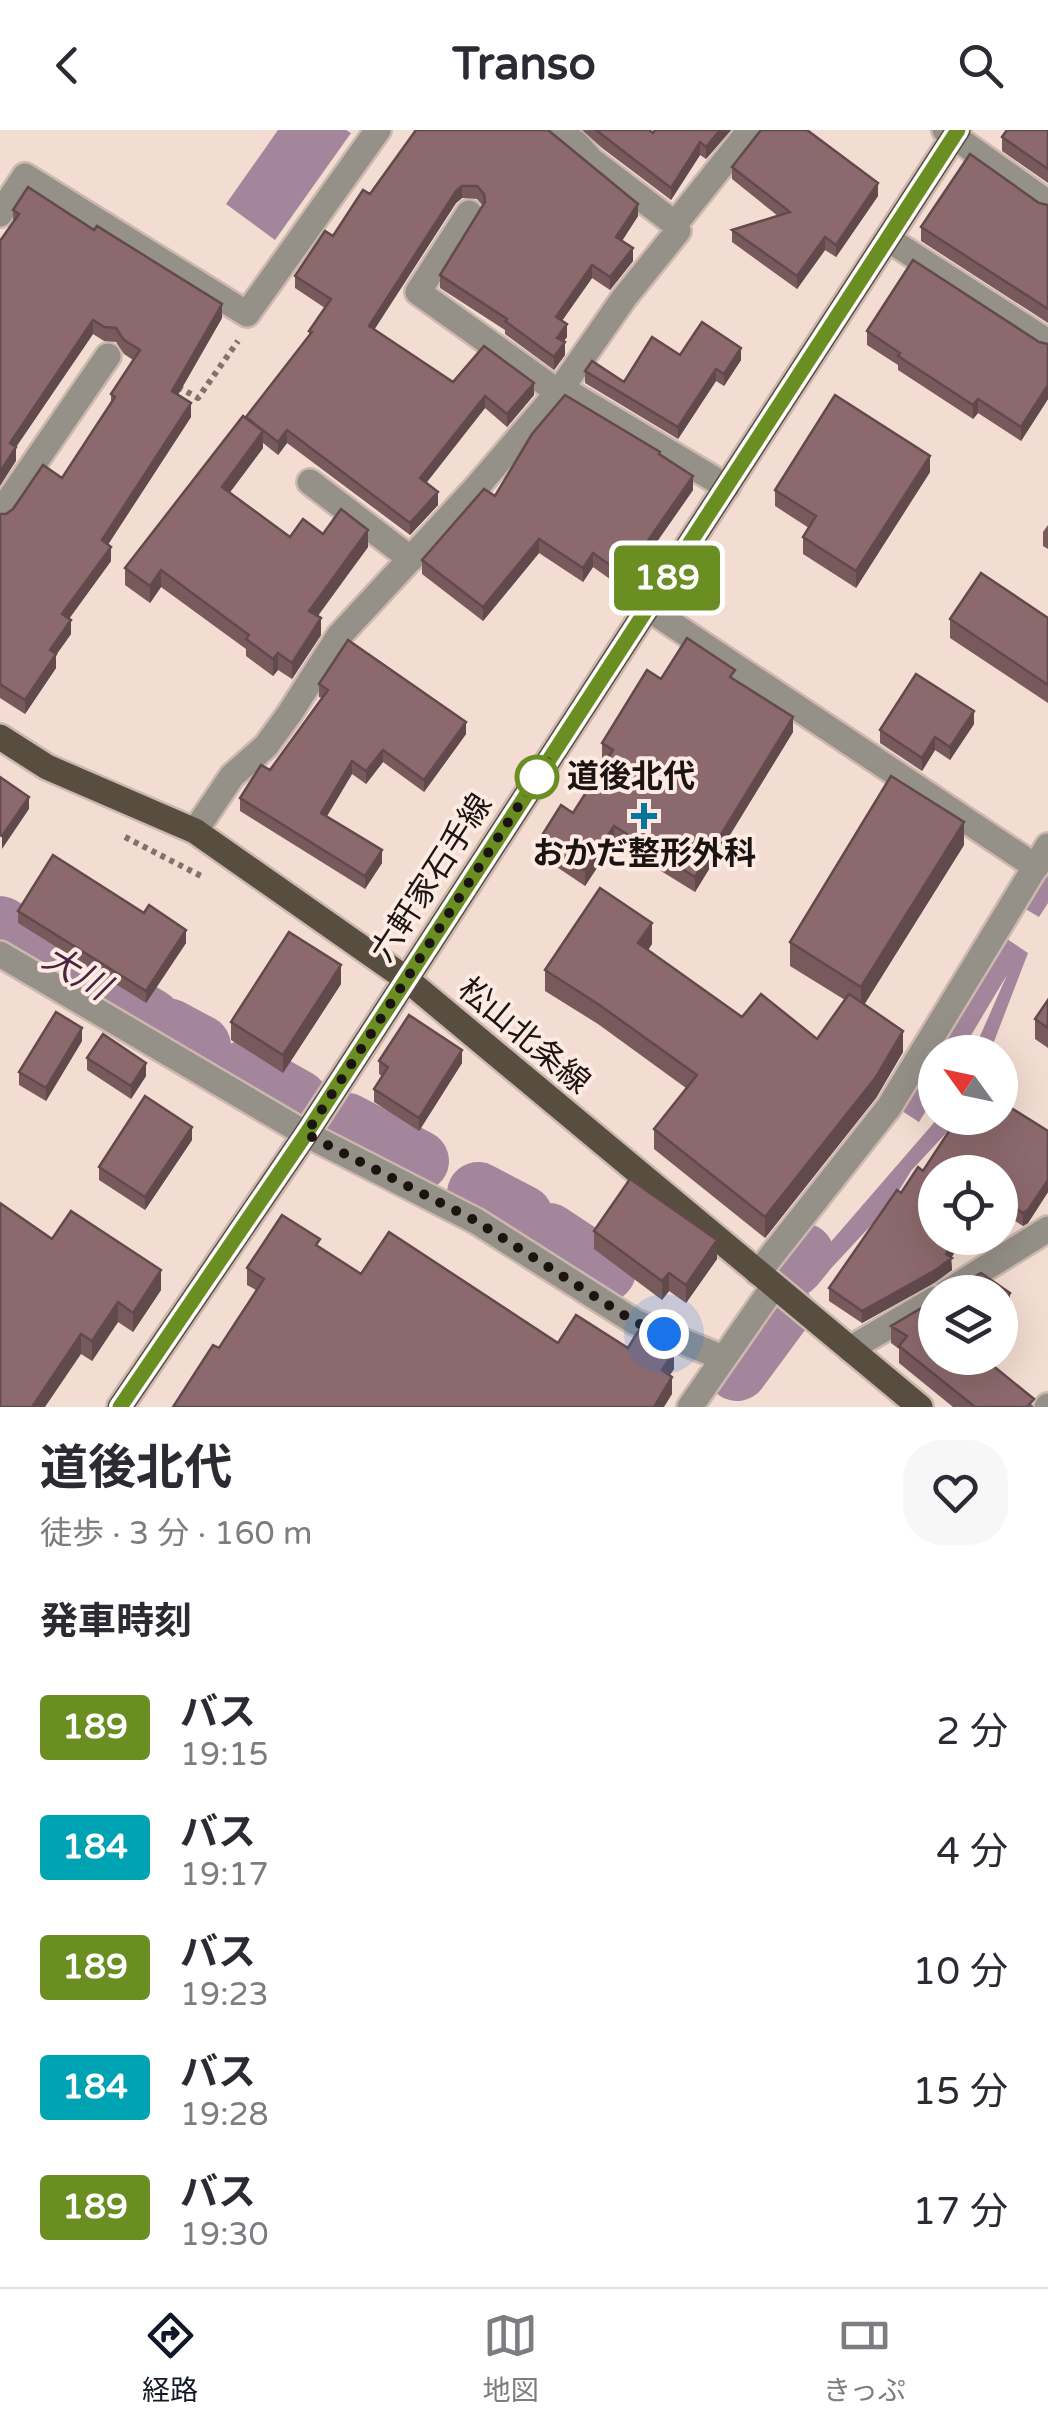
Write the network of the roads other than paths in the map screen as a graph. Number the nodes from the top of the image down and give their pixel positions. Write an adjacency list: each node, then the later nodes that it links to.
1 (378, 130): 7 (street)
2 (558, 130): 8 (street)
3 (750, 130): 8 (street)
4 (953, 132): 5 (street); 9 (main road, 六軒家石手線)
5 (1048, 202)
6 (469, 213): 12 (street)
7 (0, 214)
8 (675, 224): 12 (street)
9 (888, 239): 10 (street); 14 (main road, 六軒家石手線)
10 (1048, 342)
11 (108, 356): 15 (street)
12 (560, 390): 14 (street); 16 (street)
13 (310, 482): 16 (street)
14 (726, 487): 17 (main road, 六軒家石手線)
15 (0, 513)
16 (411, 559): 19 (street)
17 (648, 608): 20 (street); 22 (main road, 六軒家石手線)
18 (0, 737): 19 (main road, 松山北条線)
19 (196, 832): 22 (main road, 松山北条線)
20 (1042, 856): 26 (street)
21 (0, 954): 23 (street)
22 (405, 978): 23 (main road, 六軒家石手線); 26 (main road, 松山北条線)
23 (306, 1134): 29 (street); 30 (main road, 六軒家石手線)
24 (1048, 1229): 25 (street)
25 (976, 1275)
26 (766, 1280): 28 (main road, 松山北条線); 29 (street)
27 (918, 1309): 28 (street)
28 (850, 1349): 32 (main road, 松山北条線)
29 (723, 1358): 31 (street)
30 (120, 1407)
31 (690, 1407)
32 (920, 1407)

